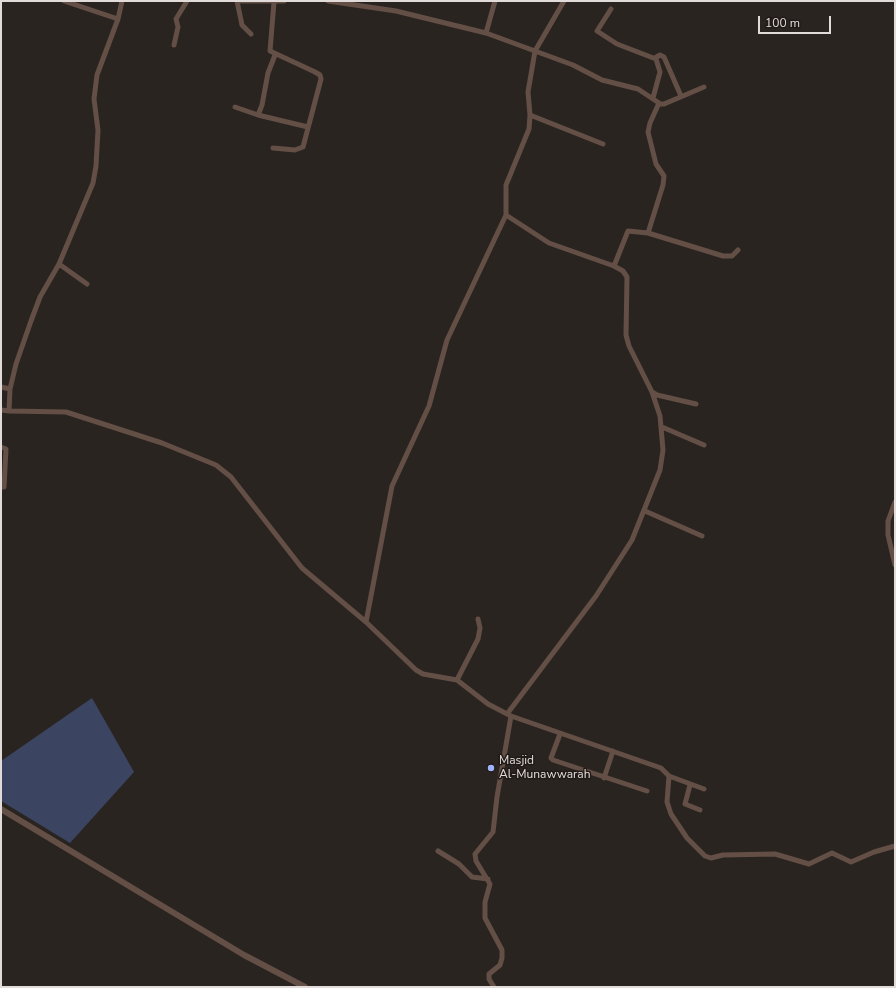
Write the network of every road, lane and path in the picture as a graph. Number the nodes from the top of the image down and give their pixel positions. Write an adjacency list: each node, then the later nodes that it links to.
1 (64, 1): 11 (street)
2 (122, 1): 11 (street)
3 (187, 1): 14 (street)
4 (237, 1): 9 (street); 13 (street)
5 (284, 1): 9 (street)
6 (328, 1): 12 (street)
7 (495, 1): 12 (street)
8 (564, 1): 15 (street)
9 (274, 2): 16 (street)
10 (611, 9): 17 (street)
11 (118, 19): 31 (street)
12 (486, 33): 15 (street)
13 (251, 34)
14 (174, 45)
15 (535, 51): 20 (street); 24 (street)
16 (275, 55): 23 (street); 25 (street)
17 (655, 58): 19 (street); 20 (street)
18 (704, 87): 19 (street)
19 (681, 96): 21 (street)
20 (653, 98): 21 (street)
21 (658, 104): 29 (street)
22 (235, 107): 23 (street)
23 (258, 115): 25 (street)
24 (530, 115): 26 (street); 28 (street)
25 (308, 127): 27 (street)
26 (603, 144)
27 (273, 148)
28 (506, 215): 32 (street); 49 (street)
29 (648, 233): 30 (street); 32 (street)
30 (738, 250)
31 (59, 264): 33 (street); 35 (street)
32 (614, 266): 36 (street)
33 (87, 284)
34 (1, 387): 35 (street)
35 (10, 389): 39 (street)
36 (652, 392): 37 (street); 40 (street)
37 (696, 404)
38 (1, 410): 39 (street)
39 (9, 410): 49 (street)
40 (662, 427): 41 (street); 45 (street)
41 (704, 445)
42 (1, 446): 43 (street)
43 (1, 487)
44 (895, 502): 47 (street)
45 (645, 511): 46 (street); 51 (street)
46 (702, 536)
47 (895, 565)
48 (478, 619): 50 (street)
49 (366, 622): 50 (street)
50 (457, 680): 51 (street)
51 (509, 715): 52 (street); 63 (street)
52 (560, 734): 53 (street); 55 (street)
53 (613, 751): 54 (street); 55 (street)
54 (669, 776): 56 (street); 61 (street)
55 (604, 778): 58 (street)
56 (690, 786): 57 (street); 60 (street)
57 (704, 789)
58 (647, 792)
59 (1, 810): 64 (street)
60 (700, 810)
61 (895, 846)
62 (438, 851): 63 (street)
63 (488, 879): 65 (street)
64 (305, 987)
65 (494, 987)

